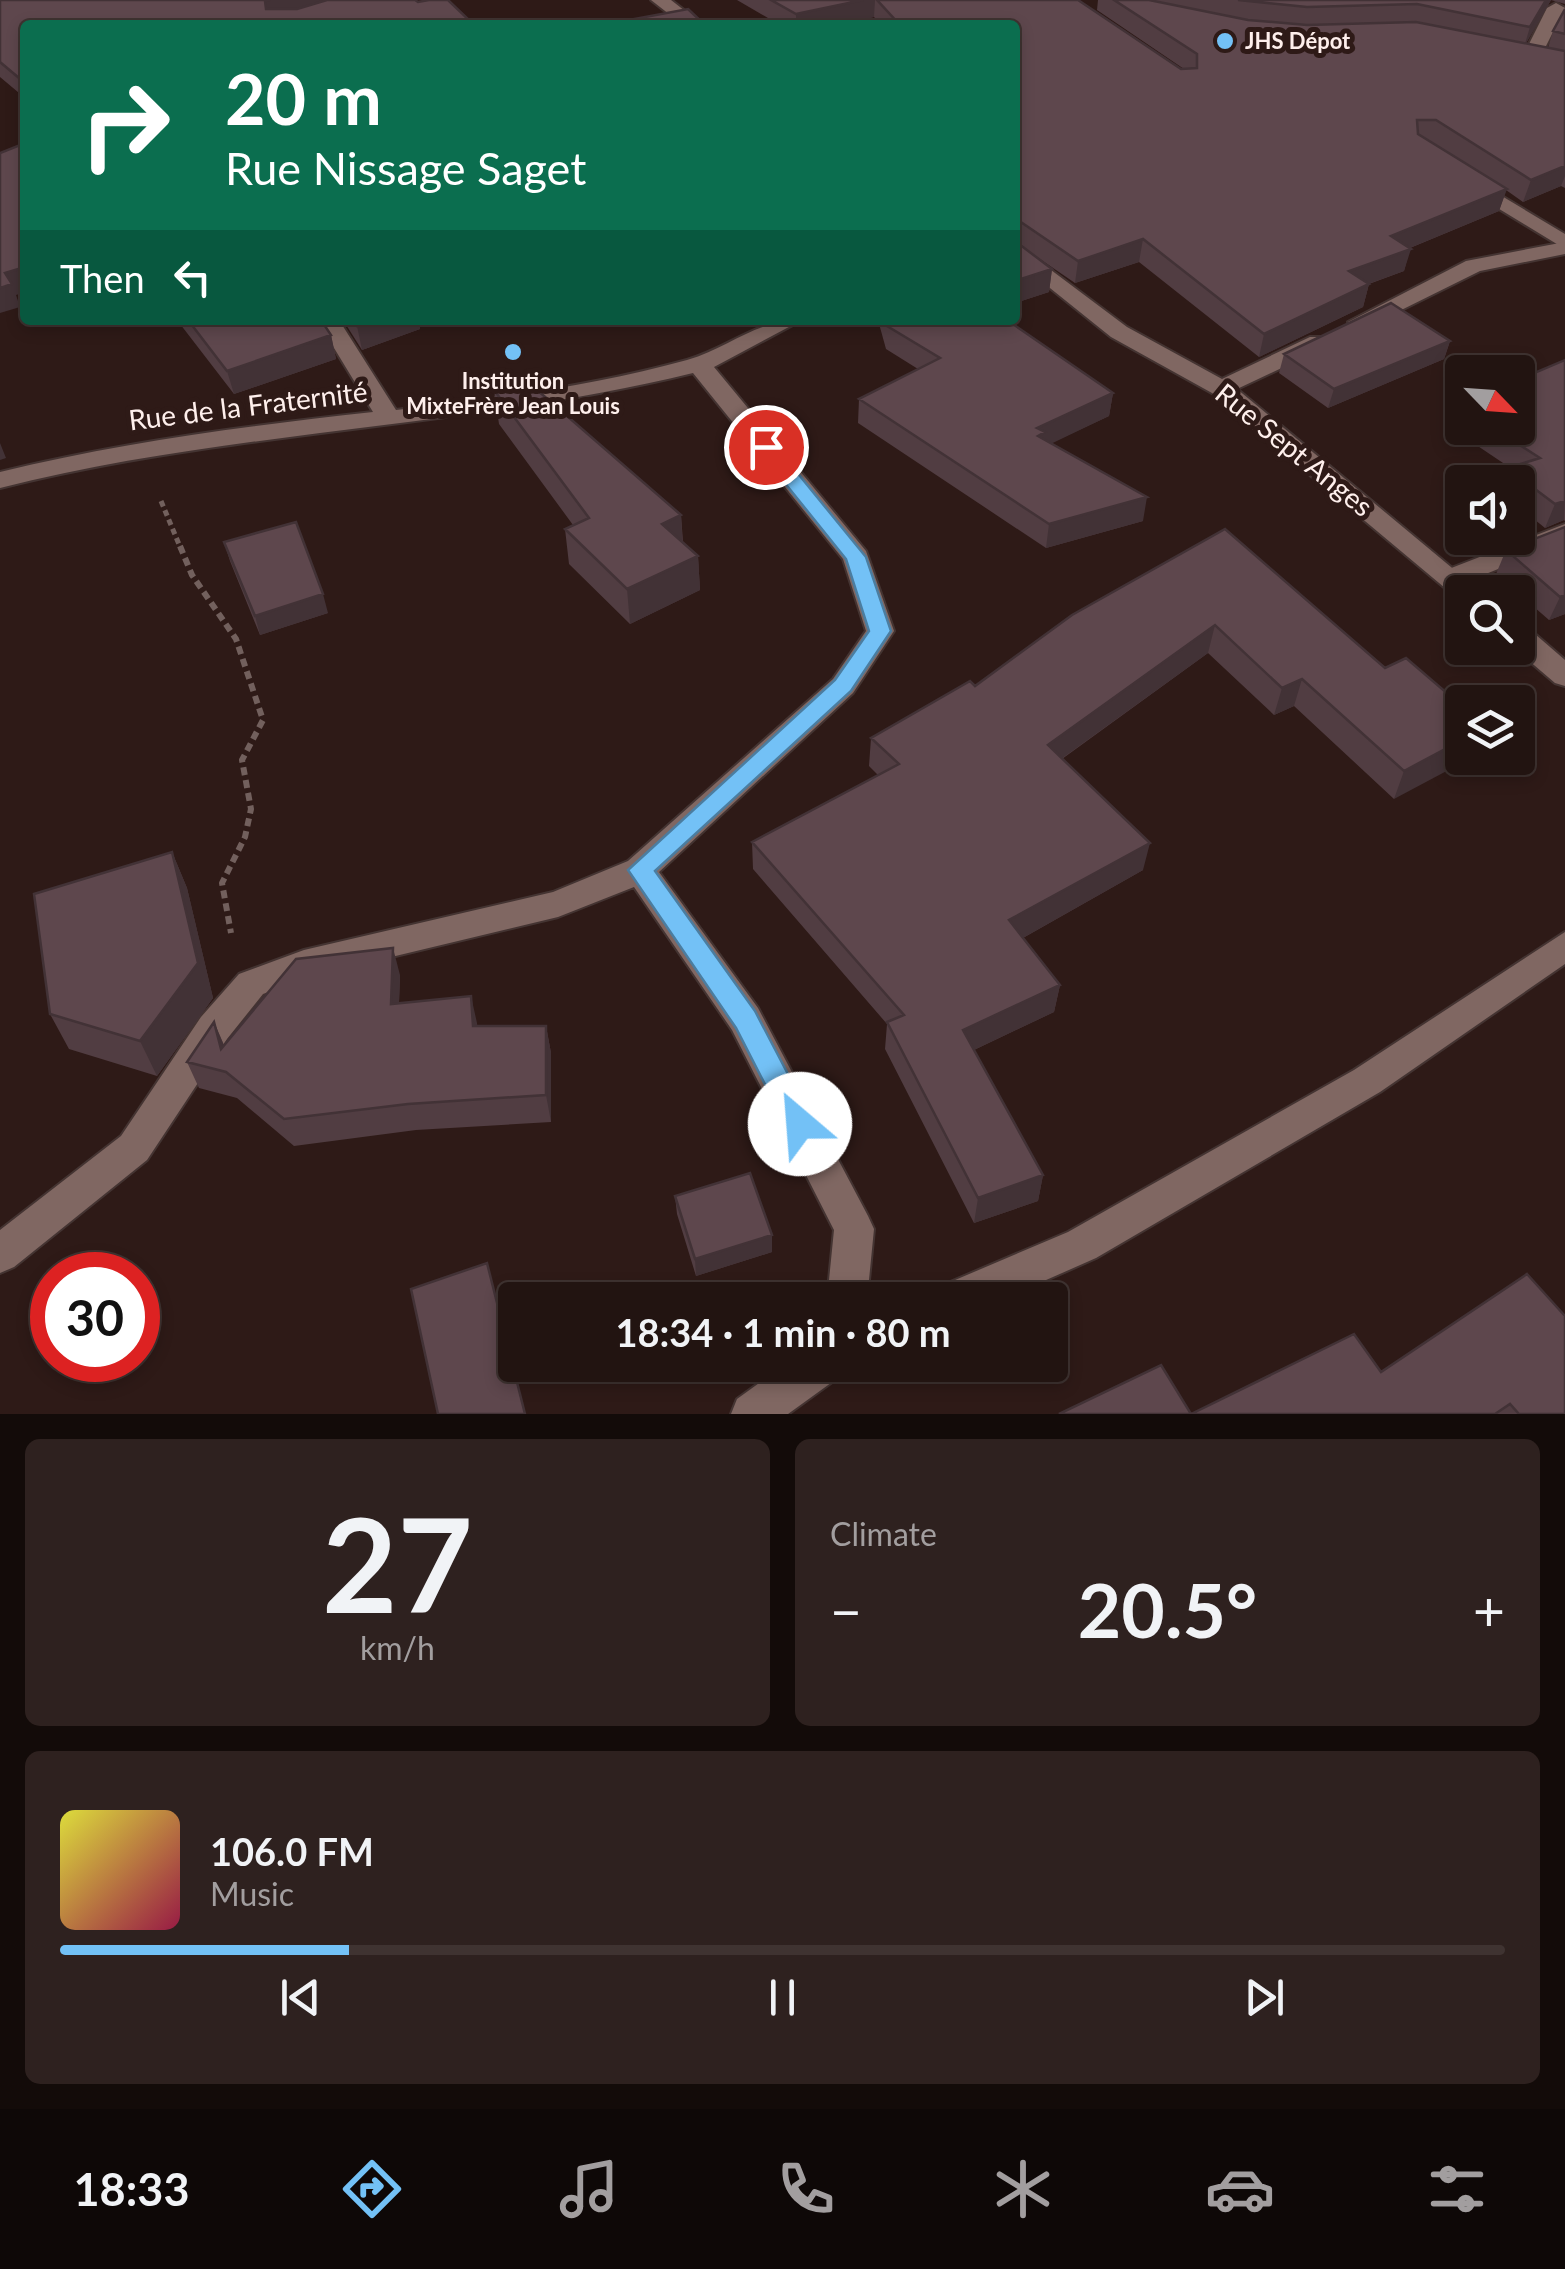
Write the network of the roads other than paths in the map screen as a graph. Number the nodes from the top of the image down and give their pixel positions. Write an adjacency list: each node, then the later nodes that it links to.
1 (660, 0): 3 (street)
2 (1556, 8): 4 (street)
3 (687, 20)
4 (1531, 56)
5 (1451, 170): 6 (street)
6 (1565, 246): 11 (street)
7 (1020, 253): 11 (street, Rue Sept Anges)
8 (331, 325): 12 (street)
9 (781, 325): 10 (street, Rue de la Fraternité)
10 (699, 364): 12 (street, Rue de la Fraternité); 19 (street)
11 (1221, 388): 15 (street, Rue Sept Anges)
12 (388, 420): 13 (street, Rue de la Fraternité)
13 (0, 480)
14 (1565, 532): 16 (street)
15 (1447, 575)
16 (1479, 575)
17 (1535, 648): 18 (street)
18 (1562, 669)
19 (640, 870): 21 (street); 22 (street)
20 (1565, 946): 23 (street)
21 (0, 1254)
22 (849, 1282)
23 (997, 1282)
24 (796, 1382): 25 (street)
25 (752, 1414)

